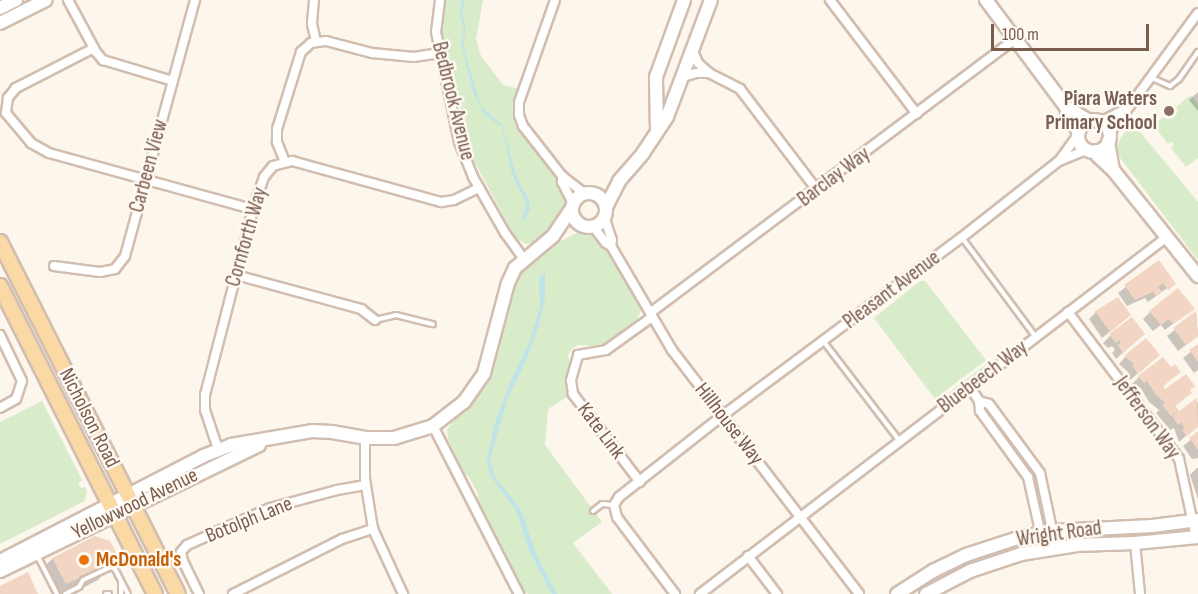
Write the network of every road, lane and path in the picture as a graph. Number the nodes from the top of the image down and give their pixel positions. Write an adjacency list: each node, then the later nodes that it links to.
1 (15, 0): 12 (street)
2 (46, 0): 14 (street)
3 (68, 0): 17 (street)
4 (195, 0): 24 (street, Carbeen View)
5 (314, 0): 16 (street)
6 (440, 0): 20 (street, Bedbrook Avenue)
7 (555, 0): 36 (street)
8 (684, 0): 29 (street)
9 (711, 0): 18 (street)
10 (830, 0): 27 (street)
11 (986, 0): 15 (street)
12 (0, 8)
13 (1198, 13): 23 (street)
14 (0, 23)
15 (1015, 39): 25 (street); 27 (street, Barclay Way)
16 (316, 41): 20 (street); 34 (street)
17 (94, 48): 24 (street); 37 (street)
18 (693, 51): 21 (street); 22 (street)
19 (1198, 52): 23 (lane)
20 (440, 53): 39 (street, Bedbrook Avenue)
21 (709, 73): 22 (street); 40 (street)
22 (683, 77): 29 (street)
23 (1150, 77): 26 (street)
24 (172, 81): 37 (street, Carbeen View)
25 (1066, 107): 28 (street); 30 (street)
26 (1125, 109): 28 (street); 31 (street)
27 (918, 114): 40 (street, Barclay Way)
28 (1095, 122): 30 (street); 31 (street)
29 (657, 131): 38 (street)
30 (1078, 133): 32 (street); 33 (street, Pleasant Avenue)
31 (1108, 138): 32 (street); 35 (street)
32 (1092, 151): 33 (street, Pleasant Avenue); 35 (street)
33 (1059, 161): 47 (street, Pleasant Avenue)
34 (285, 162): 39 (street); 43 (street, Cornforth Way)
35 (1113, 170): 48 (street)
36 (562, 176): 41 (street); 42 (street)
37 (146, 180): 43 (street); 52 (street, Carbeen View)
38 (619, 181): 41 (street); 44 (street)
39 (479, 188): 51 (street, Bedbrook Avenue)
40 (818, 190): 57 (street, Barclay Way)
41 (590, 194): 42 (street, Yellowwood Avenue); 44 (street)
42 (573, 206): 45 (street); 46 (street, Yellowwood Avenue)
43 (253, 209): 53 (street, Cornforth Way)
44 (605, 212): 45 (street); 50 (street, Hillhouse Way)
45 (587, 225): 46 (street, Yellowwood Avenue); 50 (street, Hillhouse Way)
46 (553, 236): 51 (street, Yellowwood Avenue)
47 (962, 237): 61 (lane); 62 (street, Pleasant Avenue)
48 (1167, 237): 54 (street); 56 (street, Bluebeech Way)
49 (0, 242): 73 (main road, Nicholson Road)
50 (611, 246): 57 (street, Hillhouse Way)
51 (524, 259): 66 (street, Yellowwood Avenue)
52 (54, 266)
53 (236, 275): 58 (street); 70 (street, Cornforth Way)
54 (1198, 276)
55 (0, 286): 75 (main road, Nicholson Road)
56 (1068, 312): 61 (street, Bluebeech Way); 78 (street, Jefferson Way)
57 (651, 315): 65 (street, Hillhouse Way); 71 (street, Kate Link)
58 (375, 320): 59 (lane)
59 (433, 324)
60 (0, 335): 64 (street)
61 (1036, 337): 63 (street, Bluebeech Way)
62 (824, 342): 65 (street, Pleasant Avenue); 69 (lane)
63 (970, 387): 69 (street, Bluebeech Way); 80 (street)
64 (0, 408)
65 (722, 416): 71 (street, Pleasant Avenue); 77 (street, Hillhouse Way)
66 (433, 426): 67 (street, Yellowwood Avenue); 99 (street)
67 (365, 438): 68 (street, Yellowwood Avenue); 72 (street)
68 (271, 439): 70 (street, Yellowwood Avenue); 73 (street, Yellowwood Avenue)
69 (900, 441): 77 (street, Bluebeech Way)
70 (218, 449): 73 (street, Yellowwood Avenue)
71 (640, 482): 74 (street, Pleasant Avenue)
72 (366, 485): 79 (street); 96 (street, Botolph Lane)
73 (130, 501): 75 (street, Yellowwood Avenue); 95 (main road, Nicholson Road)
74 (614, 505): 76 (lane); 100 (street)
75 (112, 510): 84 (street, Yellowwood Avenue); 86 (street, Yellowwood Avenue); 94 (main road, Nicholson Road)
76 (593, 511)
77 (800, 517): 85 (street, Bluebeech Way); 103 (street, Hillhouse Way)
78 (1196, 520): 80 (street, Wright Road); 81 (street, Jefferson Way)
79 (373, 529): 97 (street); 98 (street)
80 (1047, 532): 83 (street); 104 (street, Wright Road)
81 (1197, 537): 82 (street, Wright Road)
82 (1135, 543): 83 (street, Wright Road); 89 (street)
83 (1050, 548): 105 (street, Wright Road)
84 (36, 553): 87 (street, Yellowwood Avenue); 90 (lane)
85 (748, 556): 101 (street, Bluebeech Way); 102 (street)
86 (0, 561)
87 (0, 571)
88 (121, 580): 91 (lane); 92 (lane); 93 (lane)
89 (1139, 593)
90 (57, 594)
91 (65, 594)
92 (121, 594)
93 (128, 594)
94 (155, 594)
95 (178, 594)
96 (199, 594)
97 (233, 594)
98 (403, 594)
99 (519, 594)
100 (675, 594)
101 (700, 594)
102 (777, 594)
103 (859, 594)
104 (897, 594)
105 (926, 594)

